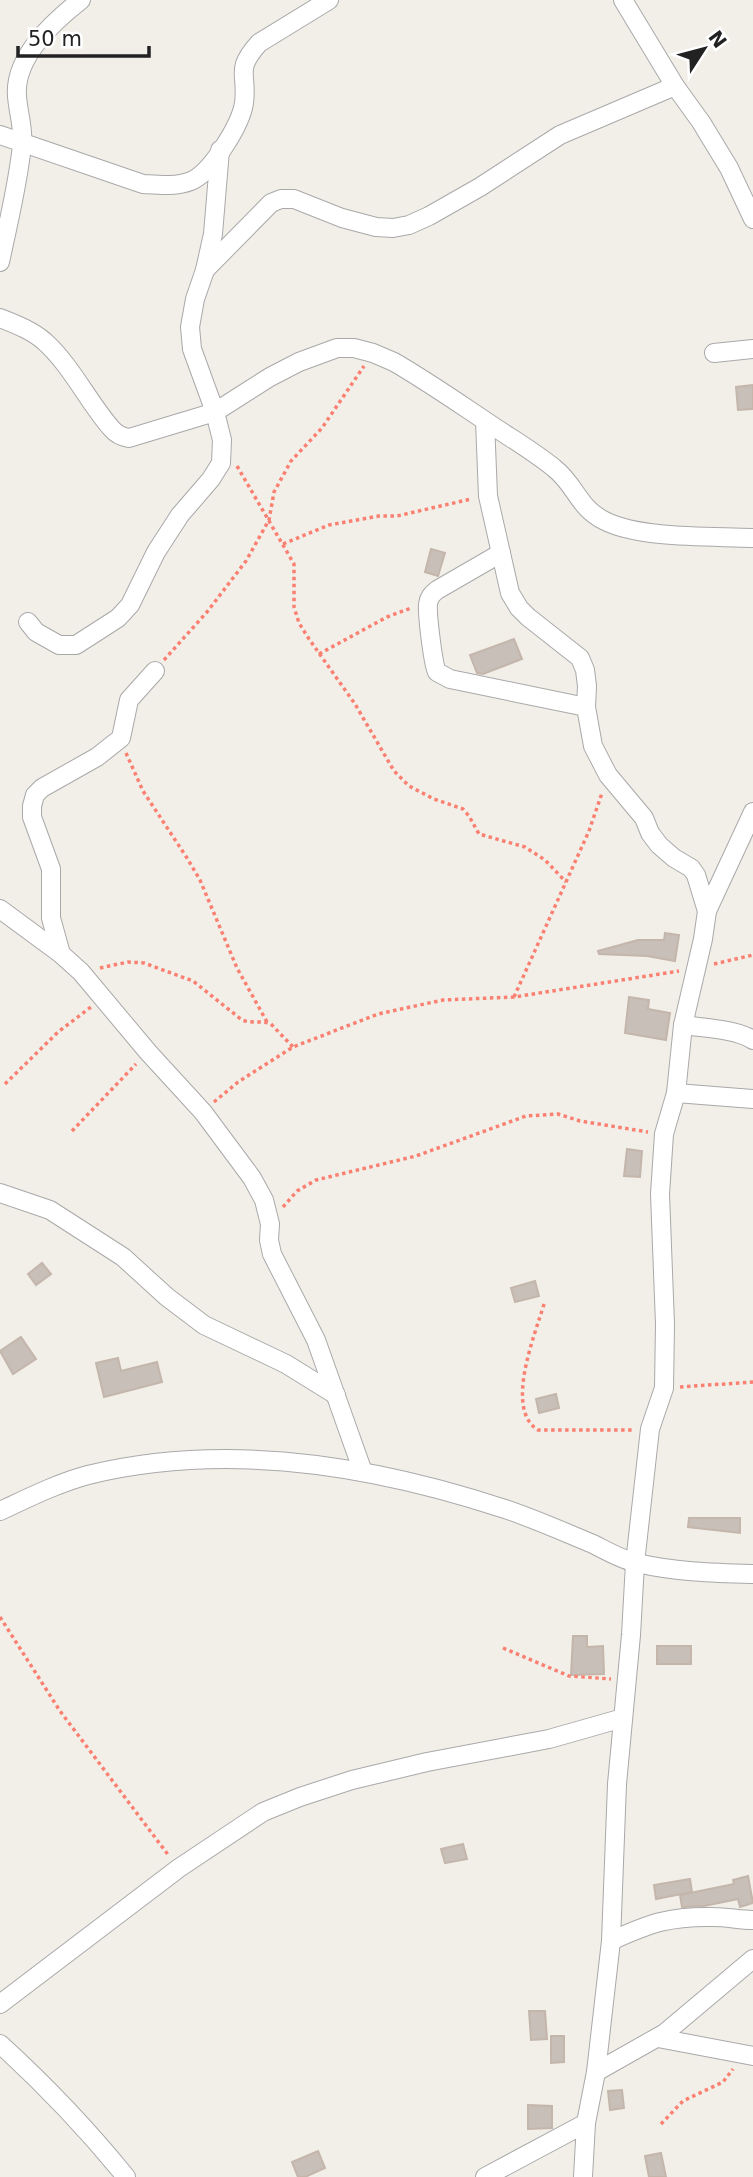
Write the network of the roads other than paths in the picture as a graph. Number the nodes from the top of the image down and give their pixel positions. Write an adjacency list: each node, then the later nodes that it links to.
1 (81, 0): 6 (street)
2 (329, 0): 7 (street)
3 (623, 0): 4 (street)
4 (675, 86): 8 (street); 10 (street)
5 (0, 135): 6 (street)
6 (23, 142): 7 (street); 9 (street)
7 (220, 150): 10 (street)
8 (753, 219)
9 (0, 262)
10 (205, 270): 14 (street)
11 (0, 318): 14 (street)
12 (753, 349): 13 (street)
13 (714, 353)
14 (215, 412): 15 (street); 18 (street)
15 (485, 421): 16 (street); 17 (street)
16 (753, 538)
17 (501, 553): 20 (street); 20 (street)
18 (28, 622)
19 (155, 671): 24 (street)
20 (586, 707): 23 (street)
21 (752, 815): 23 (street)
22 (0, 909): 24 (street)
23 (707, 911): 25 (street)
24 (61, 954): 30 (street)
25 (683, 1025): 26 (street); 27 (street)
26 (753, 1040)
27 (676, 1093): 28 (street); 33 (street)
28 (753, 1099)
29 (0, 1193): 30 (street)
30 (336, 1395): 31 (street)
31 (363, 1472): 32 (street); 33 (street)
32 (0, 1511)
33 (635, 1563): 34 (street); 35 (street)
34 (753, 1574)
35 (623, 1718): 37 (street); 39 (street)
36 (753, 1920): 37 (street)
37 (611, 1941): 43 (street)
38 (753, 1959): 40 (street)
39 (0, 2004)
40 (658, 2038): 42 (street); 43 (street)
41 (0, 2044): 45 (street)
42 (749, 2055)
43 (596, 2072): 44 (street)
44 (586, 2123): 46 (street); 47 (street)
45 (125, 2177)
46 (485, 2177)
47 (583, 2177)

